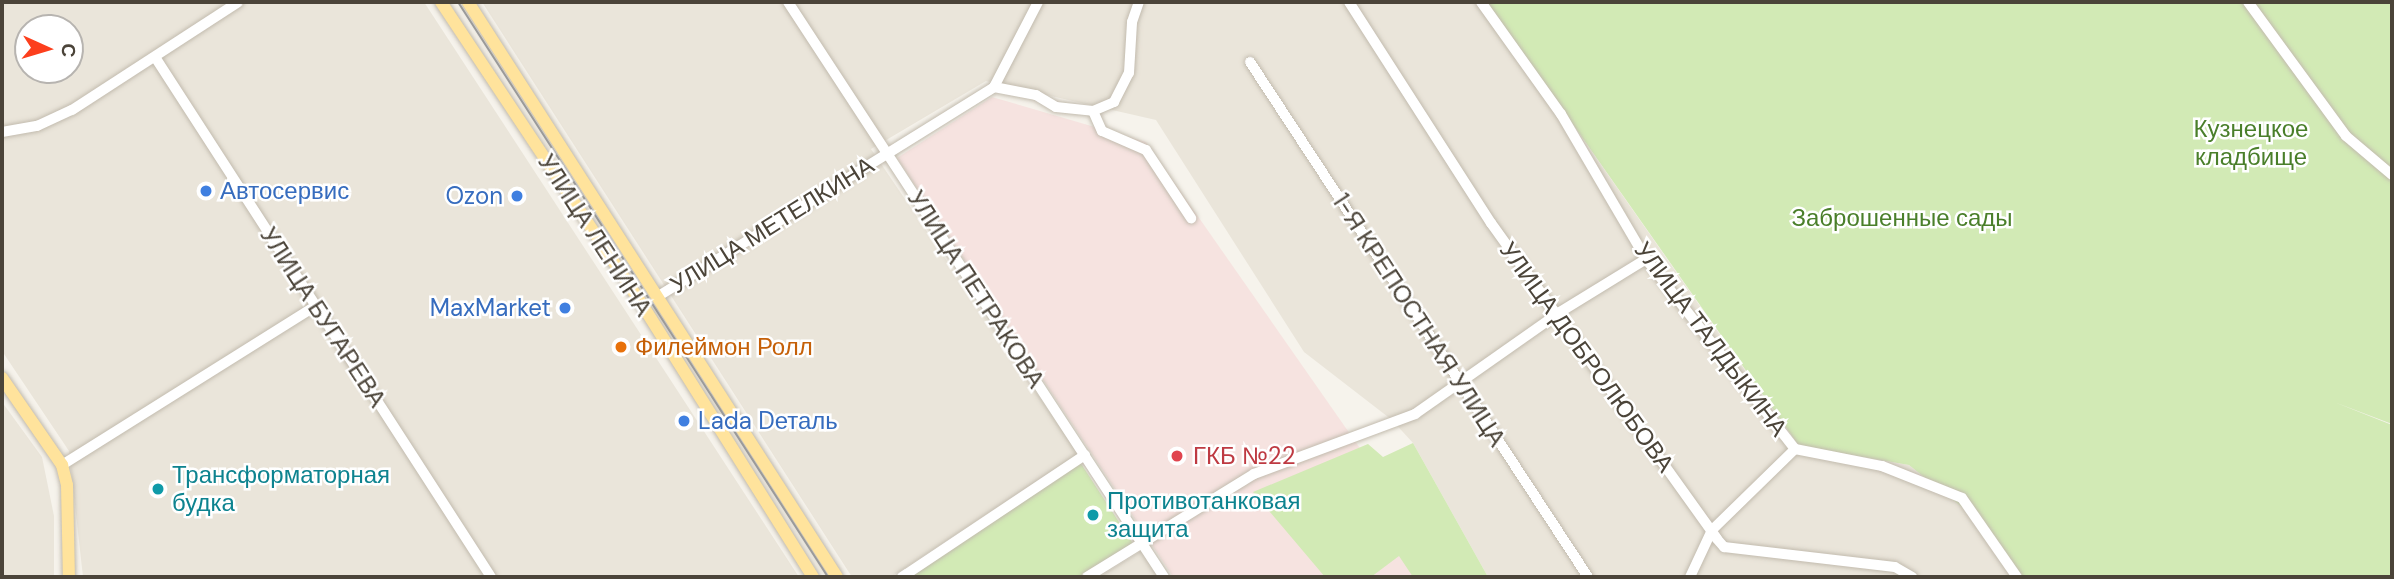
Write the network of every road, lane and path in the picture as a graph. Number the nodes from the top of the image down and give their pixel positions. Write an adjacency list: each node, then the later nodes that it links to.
1 (238, 2): 10 (street)
2 (441, 2): 31 (main road, УЛИЦА ЛЕНИНА)
3 (468, 2): 19 (main road, УЛИЦА ЛЕНИНА)
4 (788, 2): 15 (street, УЛИЦА ПЕТРАКОВА)
5 (1038, 2): 12 (street)
6 (1139, 2): 13 (street)
7 (1349, 2): 21 (street, УЛИЦА ДОБРОЛЮБОВА)
8 (1481, 2): 18 (street, УЛИЦА ТАЛДЫКИНА)
9 (2248, 2): 16 (street)
10 (155, 57): 14 (street); 20 (street, УЛИЦА БУГАРЕВА)
11 (1250, 62): 23 (street, 1-Я КРЕПОСТНАЯ УЛИЦА)
12 (994, 87): 13 (street); 15 (street, УЛИЦА МЕТЕЛКИНА)
13 (1093, 111): 17 (street)
14 (2, 132)
15 (886, 152): 19 (street, УЛИЦА МЕТЕЛКИНА); 25 (street, УЛИЦА ПЕТРАКОВА)
16 (2392, 175)
17 (1191, 218)
18 (1646, 259): 21 (street); 24 (street, УЛИЦА ТАЛДЫКИНА)
19 (657, 297): 32 (main road, УЛИЦА ЛЕНИНА)
20 (315, 306): 26 (street); 30 (street, УЛИЦА БУГАРЕВА)
21 (1555, 316): 23 (street); 27 (street, УЛИЦА ДОБРОЛЮБОВА)
22 (2, 377): 26 (main road)
23 (1460, 385): 28 (street); 36 (street, 1-Я КРЕПОСТНАЯ УЛИЦА)
24 (1794, 449): 27 (street); 39 (street, УЛИЦА ТАЛДЫКИНА)
25 (1084, 455): 28 (street, УЛИЦА ПЕТРАКОВА); 33 (street)
26 (62, 465): 29 (main road)
27 (1712, 530): 37 (street); 38 (street, УЛИЦА ДОБРОЛЮБОВА)
28 (1142, 543): 34 (street); 35 (street, УЛИЦА ПЕТРАКОВА)
29 (69, 577)
30 (491, 577)
31 (813, 577)
32 (837, 577)
33 (902, 577)
34 (1087, 577)
35 (1164, 577)
36 (1588, 577)
37 (1690, 577)
38 (1912, 577)
39 (2017, 577)

